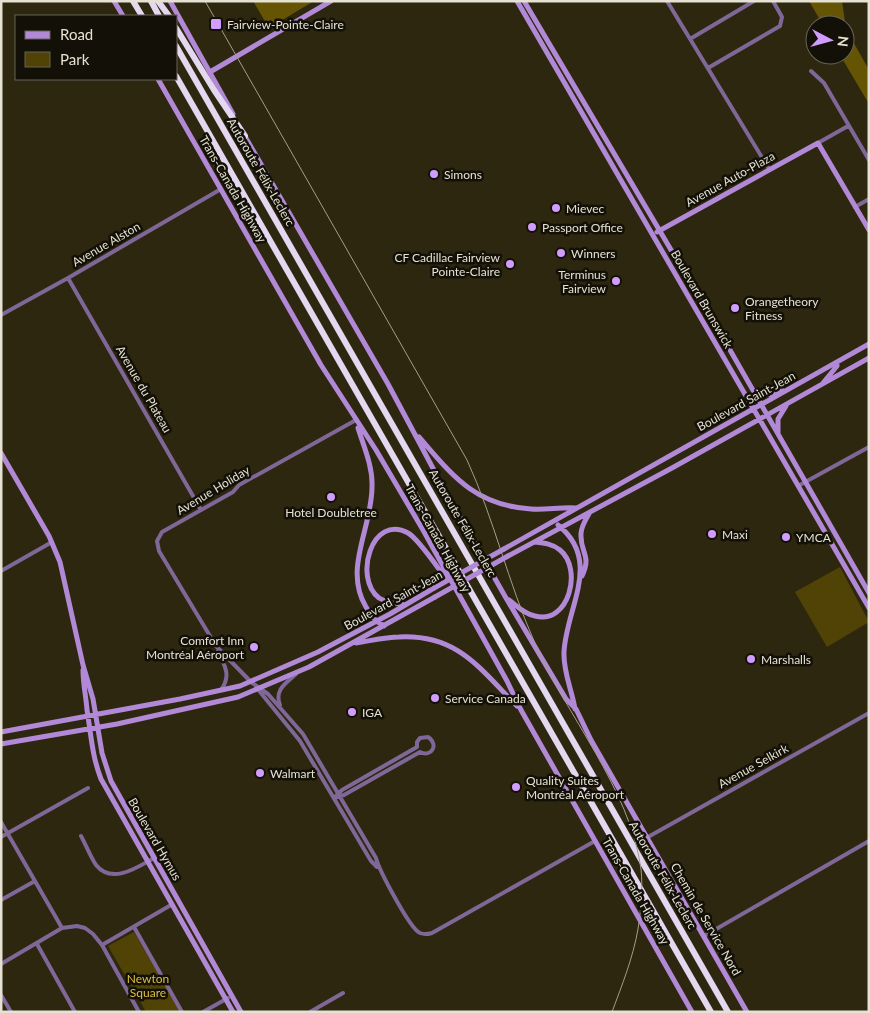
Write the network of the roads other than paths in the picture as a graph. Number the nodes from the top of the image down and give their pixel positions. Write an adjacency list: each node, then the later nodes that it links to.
1 (114, 1): 12 (main road)
2 (133, 1): 13 (highway)
3 (151, 1): 14 (highway)
4 (158, 1): 15 (highway)
5 (170, 1): 17 (main road)
6 (331, 1): 23 (main road)
7 (517, 1): 36 (main road, Boulevard Brunswick)
8 (524, 1): 34 (main road, Boulevard Brunswick)
9 (667, 1): 19 (street)
10 (754, 1): 19 (street)
11 (773, 1): 21 (street)
12 (122, 15)
13 (141, 15)
14 (158, 15)
15 (168, 15)
16 (178, 15): 23 (main road)
17 (178, 15)
18 (178, 31): 27 (highway)
19 (690, 39): 21 (street)
20 (178, 50): 128 (highway, Autoroute Félix-Leclerc)
21 (708, 68): 30 (street)
22 (811, 71): 26 (street)
23 (210, 72): 27 (main road)
24 (178, 79): 127 (highway, Autoroute Félix-Leclerc)
25 (159, 80): 31 (main road, Trans-Canada Highway)
26 (848, 126): 28 (street); 29 (street)
27 (245, 136): 51 (main road)
28 (818, 143): 30 (main road, Avenue Auto-Plaza); 33 (main road)
29 (869, 160)
30 (769, 169): 34 (main road, Avenue Auto-Plaza)
31 (221, 189): 37 (street, Avenue Alston); 50 (main road, Trans-Canada Highway)
32 (869, 199): 33 (street)
33 (855, 207): 35 (main road)
34 (659, 230): 36 (main road, Avenue Auto-Plaza); 44 (main road, Boulevard Brunswick)
35 (869, 230)
36 (652, 234): 47 (main road, Boulevard Brunswick)
37 (68, 278): 38 (street, Avenue Alston); 58 (street, Avenue du Plateau)
38 (1, 315)
39 (869, 344): 41 (main road, Boulevard Saint-Jean)
40 (869, 358): 43 (main road, Boulevard Saint-Jean)
41 (837, 362): 42 (main road, Boulevard Saint-Jean); 43 (main road)
42 (795, 385): 44 (main road); 45 (main road, Boulevard Saint-Jean)
43 (821, 385): 46 (main road, Boulevard Saint-Jean)
44 (751, 387): 45 (main road, Boulevard Brunswick)
45 (761, 404): 47 (main road, Boulevard Saint-Jean); 48 (main road, Boulevard Brunswick)
46 (788, 404): 48 (main road, Boulevard Saint-Jean); 52 (main road)
47 (754, 408): 49 (main road, Boulevard Brunswick); 57 (main road, Boulevard Saint-Jean)
48 (767, 415): 49 (main road, Boulevard Saint-Jean); 52 (main road, Boulevard Brunswick)
49 (760, 419): 56 (main road, Boulevard Brunswick); 59 (main road, Boulevard Saint-Jean)
50 (356, 420): 58 (street, Avenue Holiday); 66 (main road, Trans-Canada Highway); 71 (main road)
51 (414, 431): 57 (main road); 68 (main road)
52 (778, 435): 55 (main road, Boulevard Brunswick)
53 (869, 447): 55 (street)
54 (1, 453): 62 (main road, Boulevard Hymus)
55 (805, 482): 56 (street); 67 (main road, Boulevard Brunswick)
56 (798, 486): 70 (main road, Boulevard Brunswick)
57 (577, 508): 60 (main road, Boulevard Saint-Jean)
58 (201, 510): 74 (street, Avenue Holiday)
59 (590, 512): 61 (main road, Boulevard Saint-Jean); 65 (main road)
60 (553, 522): 61 (main road); 69 (main road, Boulevard Saint-Jean, bridge)
61 (560, 527): 63 (main road, Boulevard Saint-Jean); 65 (main road)
62 (52, 542): 64 (street); 75 (main road, Boulevard Hymus)
63 (534, 542): 68 (main road); 72 (main road, Boulevard Saint-Jean, bridge)
64 (1, 571)
65 (580, 579): 81 (main road)
66 (454, 588): 69 (main road); 82 (main road, Trans-Canada Highway)
67 (869, 593)
68 (506, 598): 81 (main road)
69 (405, 605): 71 (main road, Boulevard Saint-Jean)
70 (869, 608)
71 (375, 622): 72 (main road); 77 (main road, Boulevard Saint-Jean)
72 (384, 626): 73 (main road, Boulevard Saint-Jean)
73 (353, 643): 76 (main road, Boulevard Saint-Jean); 82 (main road)
74 (216, 646): 77 (street, Avenue Holiday); 79 (street)
75 (83, 665): 84 (main road, Boulevard Hymus); 85 (main road, Boulevard Hymus)
76 (296, 674): 78 (main road, Boulevard Saint-Jean); 80 (street)
77 (251, 682): 78 (street, Avenue Holiday); 79 (main road, Boulevard Saint-Jean)
78 (260, 689): 80 (street, Avenue Holiday); 86 (main road, Boulevard Saint-Jean); 92 (street, Avenue Holiday)
79 (219, 691): 84 (main road, Boulevard Saint-Jean)
80 (281, 707): 91 (street, Avenue Holiday)
81 (576, 709): 97 (main road)
82 (521, 710): 98 (main road, Trans-Canada Highway)
83 (869, 713): 97 (street, Avenue Selkirk)
84 (96, 715): 85 (main road, Boulevard Saint-Jean); 86 (main road, Boulevard Hymus)
85 (88, 716): 87 (main road, Boulevard Hymus); 88 (main road, Boulevard Saint-Jean)
86 (98, 727): 87 (main road, Boulevard Saint-Jean); 100 (main road, Boulevard Hymus)
87 (89, 728): 89 (main road, Boulevard Saint-Jean); 101 (main road, Boulevard Hymus)
88 (1, 732)
89 (1, 744)
90 (88, 788): 94 (street)
91 (340, 795): 91 (street); 92 (street); 102 (street, Avenue Holiday)
92 (334, 798): 102 (street, Avenue Holiday)
93 (1, 822): 94 (street)
94 (8, 834): 96 (street); 103 (street)
95 (80, 836): 101 (street)
96 (1, 837)
97 (648, 837): 108 (main road, Chemin de Service Nord)
98 (595, 841): 102 (street, Avenue Holiday); 126 (main road, Trans-Canada Highway)
99 (869, 842): 108 (street)
100 (154, 858): 101 (street); 111 (main road, Boulevard Hymus)
101 (147, 862): 105 (main road, Boulevard Hymus)
102 (378, 867)
103 (35, 881): 104 (street); 107 (street)
104 (1, 900)
105 (172, 906): 106 (street); 112 (main road, Boulevard Hymus)
106 (134, 927): 110 (street); 121 (street)
107 (62, 928): 109 (street); 110 (street)
108 (704, 936): 129 (main road, Chemin de Service Nord)
109 (37, 944): 113 (street); 119 (street)
110 (102, 945): 120 (street)
111 (205, 948): 112 (main road); 116 (main road, Boulevard Hymus)
112 (198, 952): 117 (main road, Boulevard Hymus)
113 (1, 964)
114 (343, 993): 125 (street)
115 (1, 995): 118 (street)
116 (232, 996): 117 (street); 124 (main road, Boulevard Hymus)
117 (226, 999): 122 (street); 123 (main road, Boulevard Hymus)
118 (11, 1012)
119 (75, 1012)
120 (139, 1012)
121 (182, 1012)
122 (203, 1012)
123 (233, 1012)
124 (241, 1012)
125 (310, 1012)
126 (692, 1012)
127 (711, 1012)
128 (728, 1012)
129 (747, 1012)

